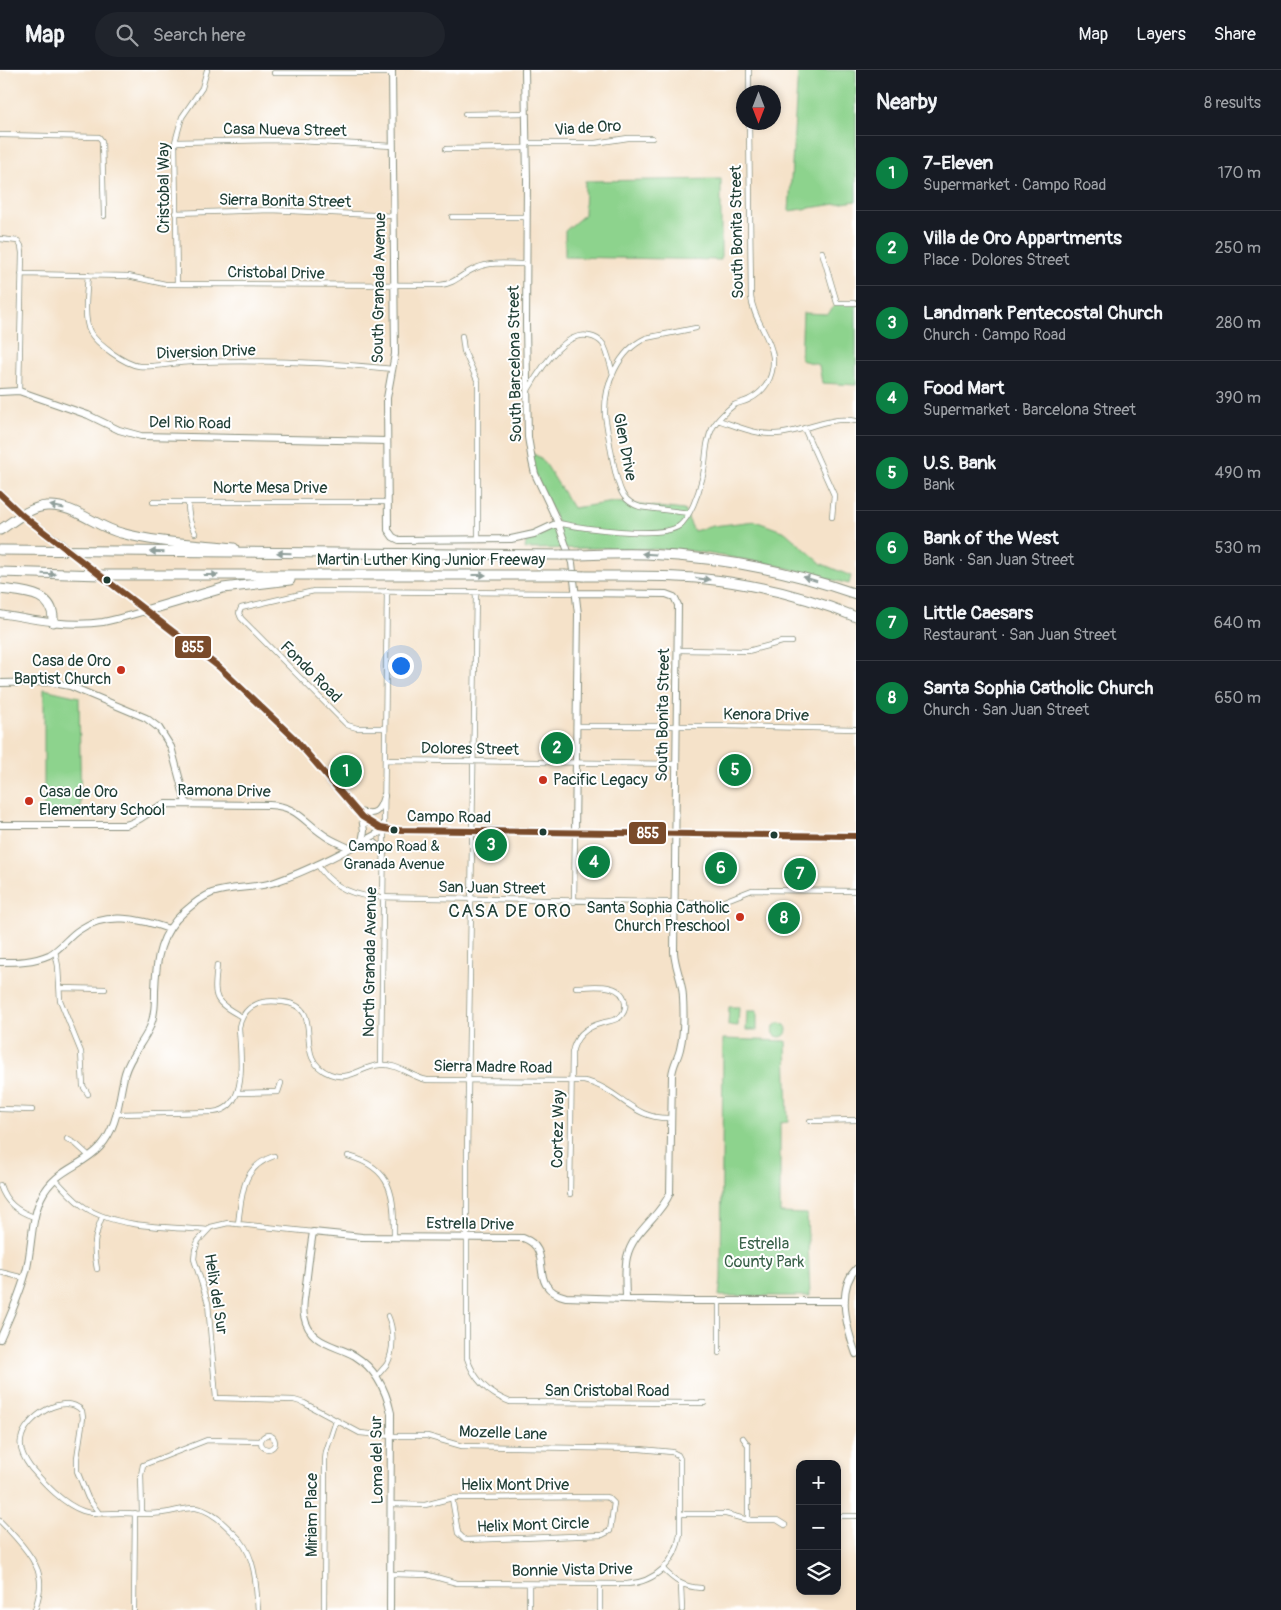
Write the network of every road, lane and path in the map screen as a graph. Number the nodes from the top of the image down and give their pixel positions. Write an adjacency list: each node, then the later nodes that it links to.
1 (207, 70): 12 (street, Cristobal Way)
2 (525, 70): 7 (street, South Barcelona Street)
3 (749, 70): 6 (street)
4 (392, 71): 5 (street); 13 (street, South Granada Avenue)
5 (274, 73)
6 (749, 85)
7 (525, 113): 8 (street); 14 (street, South Barcelona Street)
8 (465, 114)
9 (749, 130): 36 (street, South Bonita Street)
10 (0, 135): 17 (street)
11 (652, 138): 14 (street, Via de Oro)
12 (175, 142): 13 (street, Casa Nueva Street); 16 (street, Cristobal Way)
13 (393, 146): 18 (street, South Granada Avenue)
14 (526, 146): 15 (street, Via de Oro); 20 (street, South Barcelona Street)
15 (446, 149)
16 (176, 213): 18 (street, Sierra Bonita Street); 26 (street, Cristobal Way)
17 (104, 216)
18 (394, 216): 27 (street, South Granada Avenue)
19 (452, 217): 20 (street)
20 (527, 217): 23 (street, South Barcelona Street)
21 (0, 239): 24 (street)
22 (822, 252): 28 (street)
23 (527, 264): 27 (street, Cristobal Drive); 35 (street, South Barcelona Street)
24 (21, 274): 25 (street, Cristobal Drive); 34 (street)
25 (88, 275): 26 (street, Cristobal Drive); 31 (street, Diversion Drive)
26 (177, 284): 27 (street, Cristobal Drive)
27 (394, 285): 31 (street, South Granada Avenue)
28 (856, 303)
29 (696, 328): 32 (street, Glen Drive)
30 (462, 336): 50 (street)
31 (392, 368): 39 (street, South Granada Avenue)
32 (613, 374): 35 (street); 44 (street, Glen Drive)
33 (0, 392): 34 (street, Del Rio Road)
34 (19, 392): 39 (street, Del Rio Road)
35 (526, 392): 47 (street, South Barcelona Street)
36 (718, 420): 38 (street); 44 (street, South Bonita Street)
37 (856, 421): 38 (street)
38 (804, 428): 46 (street)
39 (387, 441): 43 (street, South Granada Avenue)
40 (0, 494): 45 (street, Campo Road)
41 (153, 502): 42 (street, Norte Mesa Drive)
42 (188, 502): 43 (street, Norte Mesa Drive); 49 (street)
43 (388, 502): 50 (street, South Granada Avenue)
44 (689, 513): 47 (street)
45 (22, 515): 48 (highway); 52 (highway, one-way to 45); 60 (street, Campo Road, bridge)
46 (832, 517)
47 (558, 523): 50 (street); 58 (street, South Barcelona Street)
48 (0, 530)
49 (195, 533)
50 (478, 540)
51 (0, 550): 52 (highway, Martin Luther King Junior Freeway, one-way to 51)
52 (259, 553): 59 (highway, Martin Luther King Junior Freeway, one-way to 52, bridge)
53 (0, 572): 54 (highway, Martin Luther King Junior Freeway, one-way to 54)
54 (359, 574): 60 (highway); 62 (highway, Martin Luther King Junior Freeway, one-way to 62, bridge)
55 (0, 589): 63 (highway)
56 (387, 591): 57 (street); 69 (street); 69 (street, Fondo Road)
57 (476, 593): 58 (street); 72 (street)
58 (576, 593): 65 (street, South Bonita Street); 67 (street, South Barcelona Street)
59 (856, 594)
60 (145, 611): 63 (street); 77 (street, Campo Road)
61 (0, 614): 63 (street)
62 (856, 616)
63 (52, 622)
64 (792, 642): 65 (street)
65 (678, 650): 68 (street, South Bonita Street)
66 (0, 683): 76 (street)
67 (576, 726): 68 (street, Kenora Drive); 73 (street, South Barcelona Street)
68 (676, 727): 70 (street, Kenora Drive); 74 (street, South Bonita Street)
69 (385, 728): 71 (street)
70 (856, 729)
71 (385, 760): 72 (street, Dolores Street); 75 (street)
72 (474, 761): 73 (street, Dolores Street); 80 (street)
73 (576, 763): 74 (street, Dolores Street); 81 (street, South Barcelona Street)
74 (676, 764): 82 (street, South Bonita Street)
75 (384, 796): 77 (street); 79 (street)
76 (186, 803): 78 (street, Ramona Drive); 85 (street, Ramona Drive)
77 (360, 814): 79 (street, Campo Road); 84 (street)
78 (0, 825)
79 (384, 830): 80 (street, Campo Road); 84 (street); 86 (street, North Granada Avenue)
80 (473, 831): 81 (street, Campo Road); 90 (street)
81 (575, 832): 82 (street, Campo Road); 91 (street)
82 (675, 833): 83 (street, Campo Road); 92 (street, South Bonita Street)
83 (856, 836)
84 (360, 843): 85 (street); 86 (street)
85 (349, 848): 87 (street)
86 (384, 852): 89 (street, North Granada Avenue)
87 (317, 864): 89 (street, San Juan Street); 93 (street)
88 (856, 891): 92 (street, San Juan Street)
89 (383, 898): 90 (street, San Juan Street); 101 (street, North Granada Avenue)
90 (472, 900): 91 (street, San Juan Street); 102 (street)
91 (574, 902): 92 (street, San Juan Street)
92 (674, 902): 110 (street, South Bonita Street)
93 (169, 929): 94 (street); 109 (street)
94 (55, 952): 95 (street); 98 (street)
95 (0, 962)
96 (217, 965): 100 (street)
97 (576, 987): 103 (street, Cortez Way)
98 (60, 988): 99 (street); 106 (street)
99 (106, 989)
100 (242, 1017): 101 (street); 105 (street)
101 (381, 1065): 102 (street, Sierra Madre Road)
102 (469, 1079): 103 (street, Sierra Madre Road); 126 (street)
103 (572, 1081): 110 (street, Sierra Madre Road); 119 (street, Cortez Way)
104 (281, 1082): 105 (street)
105 (238, 1093): 109 (street)
106 (88, 1094)
107 (0, 1110): 108 (street)
108 (32, 1110)
109 (118, 1114): 114 (street)
110 (671, 1118): 131 (street, South Bonita Street)
111 (856, 1120): 112 (street)
112 (810, 1121)
113 (66, 1139): 114 (street)
114 (89, 1156): 117 (street)
115 (274, 1156): 122 (street)
116 (348, 1156): 125 (street)
117 (55, 1179): 120 (street); 121 (street)
118 (0, 1185): 121 (street)
119 (570, 1194)
120 (102, 1216): 123 (street); 127 (street)
121 (34, 1217): 130 (street)
122 (238, 1224): 123 (street, Helix del Sur); 124 (street, Estrella Drive)
123 (207, 1230): 139 (street, Helix del Sur)
124 (312, 1232): 125 (street, Estrella Drive); 138 (street, Loma del Sur)
125 (394, 1237): 126 (street, Estrella Drive)
126 (466, 1237): 131 (street, Estrella Drive); 140 (street, San Cristobal Road)
127 (97, 1269)
128 (856, 1269): 133 (street)
129 (0, 1272): 130 (street)
130 (24, 1278): 135 (street)
131 (626, 1299): 132 (street, Estrella Drive)
132 (719, 1301): 133 (street, Estrella Drive); 136 (street)
133 (845, 1301): 137 (street)
134 (388, 1316): 138 (street)
135 (0, 1339)
136 (719, 1353)
137 (856, 1354)
138 (377, 1376): 142 (street, Loma del Sur)
139 (216, 1398): 141 (street, Mozelle Lane)
140 (704, 1404)
141 (336, 1421): 142 (street, Mozelle Lane); 166 (street, Miriam Place)
142 (391, 1436): 147 (street, Loma del Sur); 151 (street, Mozelle Lane)
143 (744, 1438): 154 (street)
144 (261, 1441): 150 (street)
145 (452, 1498): 146 (street, Helix Mont Drive); 146 (street, Helix Mont Circle); 147 (street, Helix Mont Drive)
146 (609, 1498)
147 (391, 1504): 158 (street, Loma del Sur)
148 (99, 1513): 148 (street); 149 (street)
149 (135, 1513): 150 (street); 164 (street)
150 (142, 1513): 165 (street)
151 (680, 1514): 154 (street); 157 (street)
152 (841, 1516): 153 (street)
153 (856, 1516)
154 (748, 1520): 156 (street)
155 (0, 1521): 163 (street)
156 (785, 1525)
157 (664, 1569): 160 (street, Bonnie Vista Drive); 161 (street)
158 (391, 1574): 159 (street, Bonnie Vista Drive); 167 (street, Loma del Sur)
159 (529, 1584): 160 (street, Bonnie Vista Drive); 168 (street)
160 (600, 1584): 169 (street)
161 (681, 1585): 162 (street); 170 (street)
162 (700, 1588)
163 (35, 1610)
164 (134, 1610)
165 (258, 1610)
166 (324, 1610)
167 (390, 1610)
168 (529, 1610)
169 (600, 1610)
170 (682, 1610)

